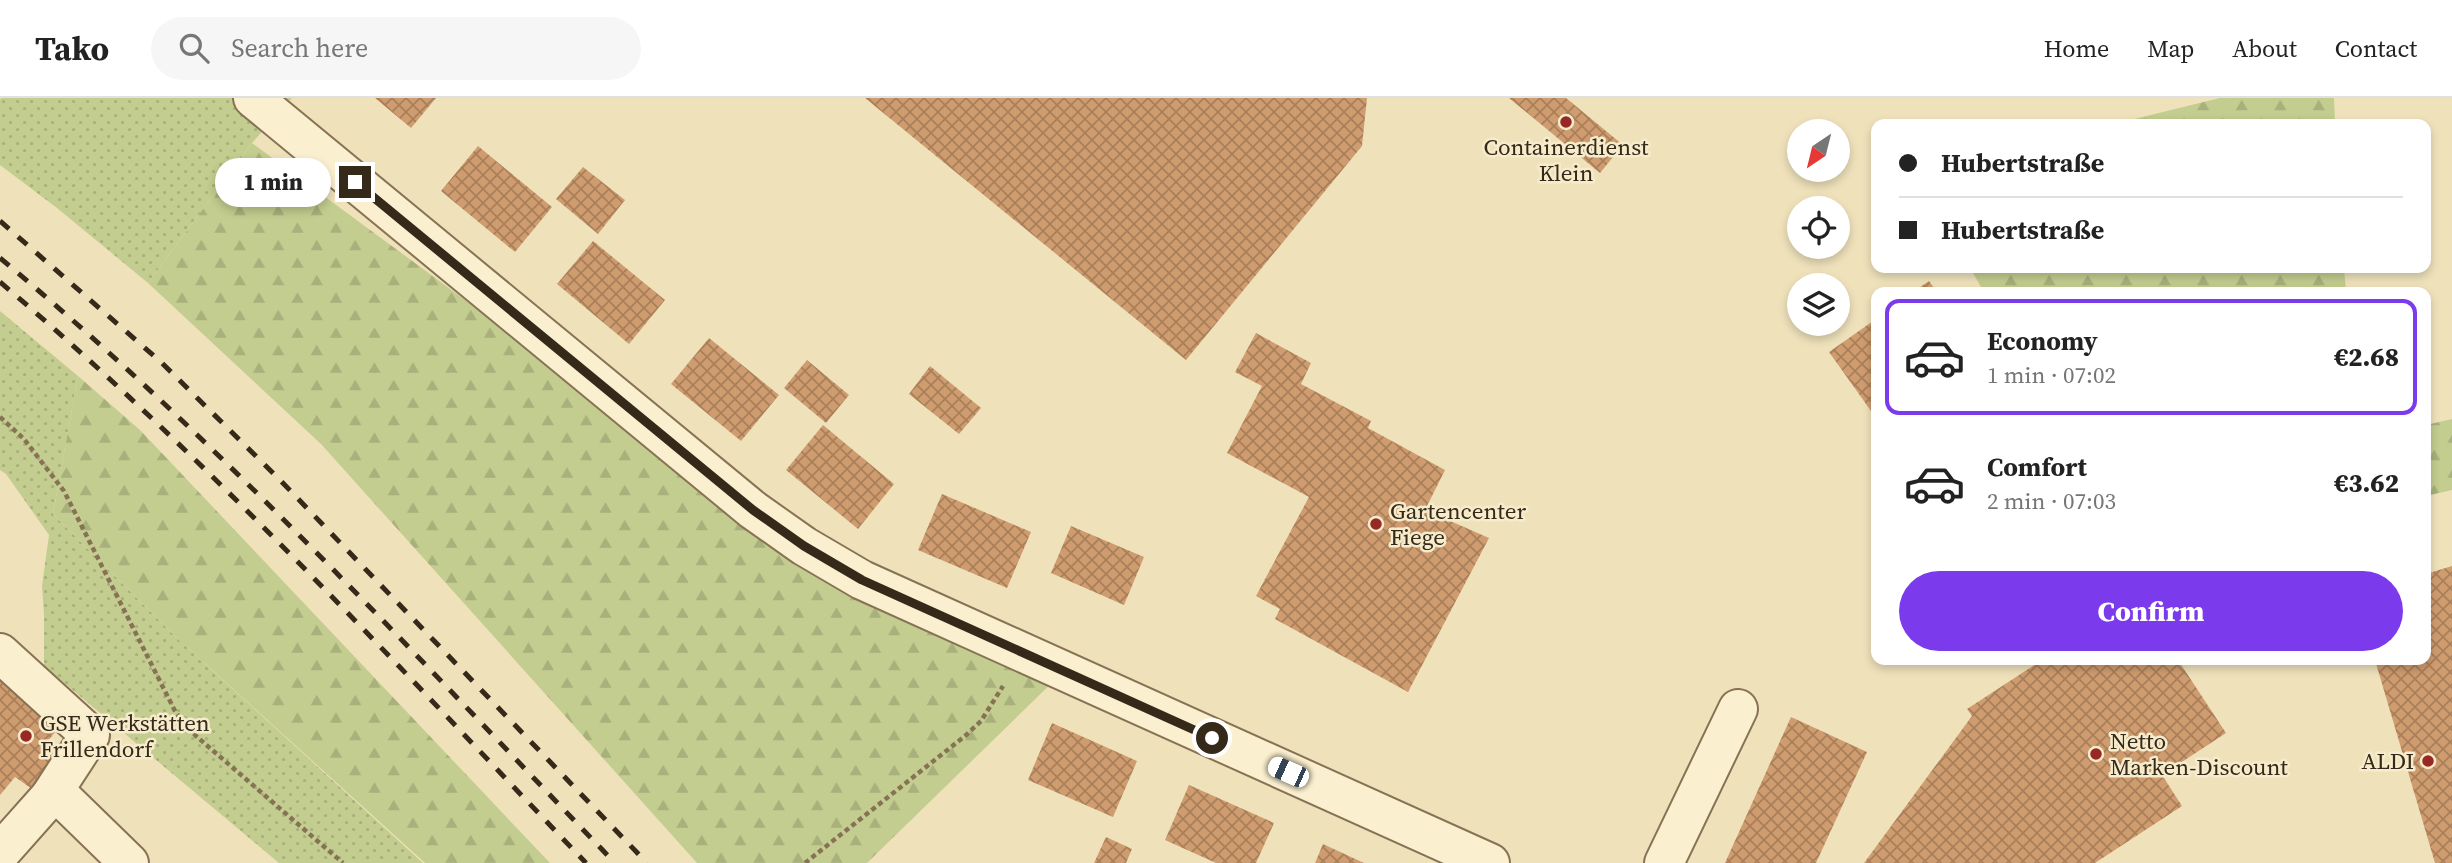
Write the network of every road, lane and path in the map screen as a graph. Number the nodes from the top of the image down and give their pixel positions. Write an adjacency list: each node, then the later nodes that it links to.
1 (253, 98): 3 (street)
2 (0, 417): 9 (path)
3 (1017, 652): 10 (path); 11 (street)
4 (0, 653): 6 (street)
5 (1738, 709): 12 (street)
6 (51, 795): 7 (street); 8 (street)
7 (0, 853)
8 (129, 863)
9 (343, 863)
10 (805, 863)
11 (1490, 863)
12 (1664, 863)

